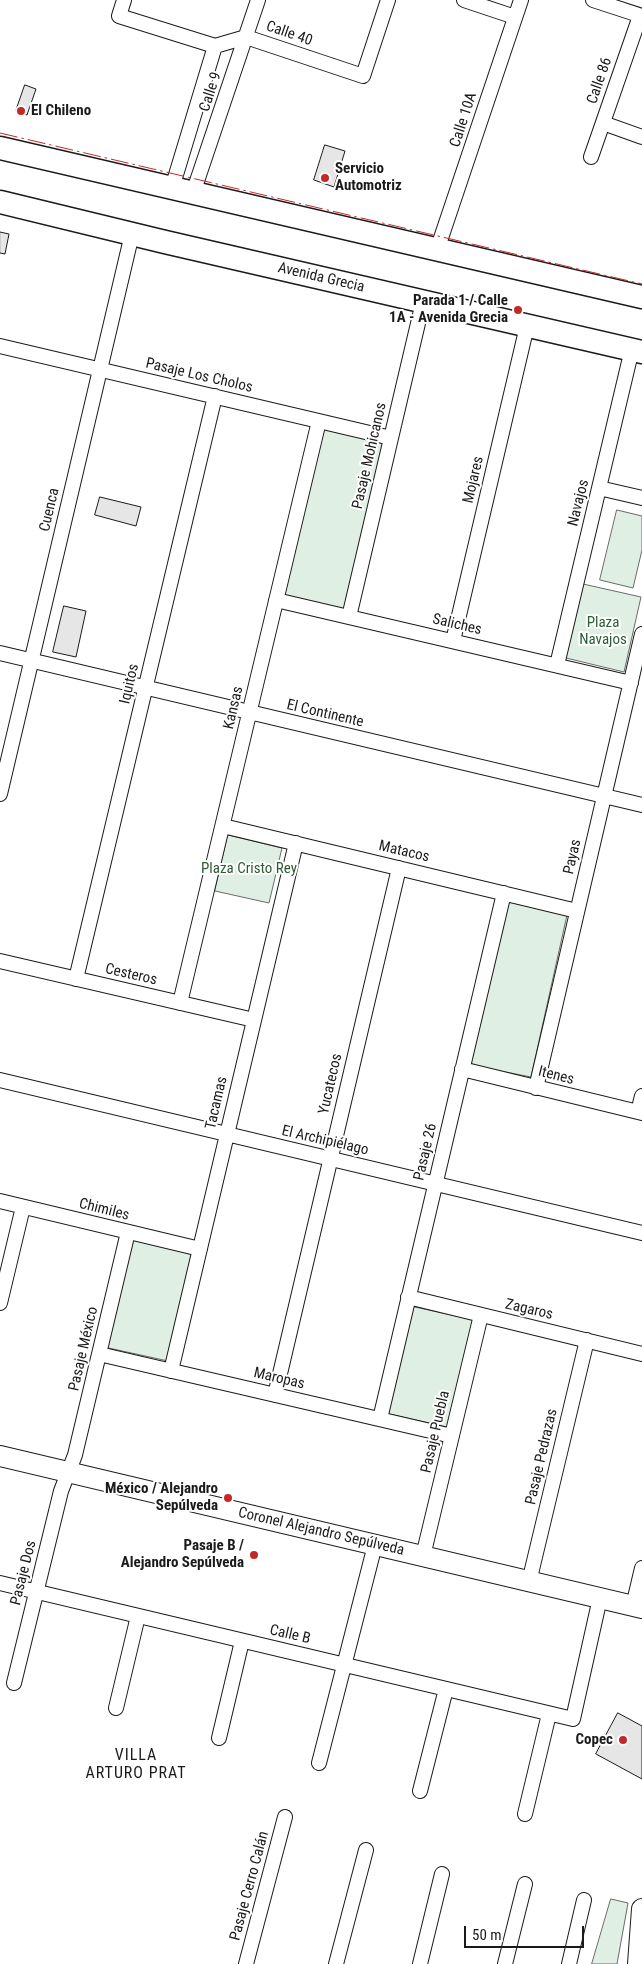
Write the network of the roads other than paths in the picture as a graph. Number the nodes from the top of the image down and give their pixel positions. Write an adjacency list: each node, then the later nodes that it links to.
1 (124, 0): 10 (street)
2 (258, 0): 9 (street, Calle 9)
3 (388, 0): 9 (street, Calle 40)
4 (464, 0): 8 (street)
5 (521, 0): 8 (street, Calle 10A)
6 (593, 0): 7 (street)
7 (641, 16): 11 (street, Calle 86)
8 (515, 17): 18 (street, Calle 10A)
9 (246, 37): 10 (street, Calle 40); 15 (street, Calle 9)
10 (215, 46): 15 (street, Calle 9)
11 (602, 123): 12 (street); 14 (street, Calle 86)
12 (642, 137)
13 (0, 148): 15 (main road)
14 (590, 157)
15 (182, 191): 18 (main road)
16 (0, 202): 17 (main road, Avenida Grecia)
17 (132, 234): 20 (main road, Avenida Grecia); 24 (street, Cuenca)
18 (437, 250): 19 (main road)
19 (642, 297)
20 (423, 302): 21 (main road, Avenida Grecia); 27 (street, Pasaje Mohicanos)
21 (527, 326): 23 (main road, Avenida Grecia); 33 (street, Mojares)
22 (0, 346): 24 (street, Pasaje Los Cholos)
23 (637, 350): 28 (street, Navajos)
24 (100, 370): 25 (street, Pasaje Los Cholos); 35 (street, Cuenca)
25 (214, 396): 26 (street, Pasaje Los Cholos); 38 (street, Iquitos)
26 (319, 421): 27 (street, Pasaje Los Cholos); 30 (street, Kansas)
27 (391, 438): 31 (street, Pasaje Mohicanos)
28 (599, 488): 29 (street); 36 (street, Navajos)
29 (642, 498)
30 (276, 600): 31 (street, Saliches); 39 (street, Kansas)
31 (349, 617): 33 (street, Saliches)
32 (642, 634): 37 (street, Payas)
33 (453, 641): 36 (street, Saliches)
34 (0, 654): 35 (street, El Continente)
35 (32, 661): 38 (street, El Continente); 40 (street, Cuenca)
36 (556, 665): 37 (street, Saliches)
37 (631, 683): 41 (street, Payas)
38 (145, 688): 39 (street, El Continente); 49 (street, Iquitos)
39 (249, 713): 41 (street, El Continente); 43 (street, Kansas)
40 (0, 794)
41 (604, 796): 42 (street, El Continente); 47 (street, Payas)
42 (642, 806)
43 (222, 826): 44 (street, Matacos); 50 (street, Kansas)
44 (296, 843): 45 (street, Matacos); 51 (street, Tacamas)
45 (399, 868): 46 (street, Matacos); 58 (street, Yucatecos)
46 (504, 893): 47 (street, Matacos); 52 (street, Pasaje 26)
47 (577, 910): 54 (street, Payas)
48 (0, 960): 49 (street, Cesteros)
49 (76, 979): 50 (street, Cesteros)
50 (180, 1003): 51 (street, Cesteros)
51 (254, 1020): 57 (street, Tacamas)
52 (462, 1070): 54 (street, Itenes); 59 (street, Pasaje 26)
53 (0, 1080): 57 (street, El Archipiélago)
54 (536, 1088): 56 (street, Itenes)
55 (642, 1096): 56 (street)
56 (640, 1113)
57 (227, 1134): 58 (street, El Archipiélago); 64 (street, Tacamas)
58 (330, 1159): 59 (street, El Archipiélago); 72 (street, Yucatecos)
59 (435, 1183): 63 (street, El Archipiélago); 65 (street, Pasaje 26)
60 (0, 1201): 61 (street, Chimiles)
61 (23, 1207): 62 (street, Chimiles); 66 (street)
62 (128, 1232): 64 (street, Chimiles); 69 (street, Pasaje México)
63 (642, 1233)
64 (200, 1249): 71 (street, Tacamas)
65 (408, 1297): 67 (street, Zagaros); 73 (street, Pasaje 26)
66 (0, 1303)
67 (481, 1315): 68 (street, Zagaros); 74 (street, Pasaje Puebla)
68 (586, 1340): 70 (street, Zagaros); 80 (street, Pasaje Pedrazas)
69 (99, 1354): 71 (street, Maropas); 76 (street, Pasaje México)
70 (642, 1354)
71 (171, 1371): 72 (street, Maropas)
72 (275, 1395): 73 (street, Maropas)
73 (380, 1420): 74 (street, Maropas)
74 (452, 1436): 78 (street, Pasaje Puebla)
75 (0, 1456): 76 (street, Coronel Alejandro Sepúlveda)
76 (69, 1473): 77 (street, Coronel Alejandro Sepúlveda); 82 (street, Pasaje Dos)
77 (375, 1545): 78 (street, Coronel Alejandro Sepúlveda); 87 (street)
78 (423, 1556): 80 (street, Coronel Alejandro Sepúlveda)
79 (642, 1568): 84 (street)
80 (529, 1582): 83 (street, Coronel Alejandro Sepúlveda)
81 (0, 1583): 82 (street, Calle B)
82 (37, 1592): 85 (street, Calle B); 88 (street, Pasaje Dos)
83 (600, 1598): 84 (street, Coronel Alejandro Sepúlveda); 91 (street, Calle B)
84 (638, 1607)
85 (138, 1616): 86 (street, Calle B); 90 (street)
86 (242, 1640): 87 (street, Calle B); 92 (street)
87 (344, 1665): 89 (street, Calle B); 93 (street)
88 (14, 1683)
89 (446, 1689): 91 (street, Calle B); 94 (street)
90 (116, 1708)
91 (549, 1714): 95 (street)
92 (218, 1738)
93 (319, 1763)
94 (420, 1791)
95 (525, 1814)
96 (285, 1817): 102 (street, Pasaje Cerro Calán)
97 (366, 1850): 103 (street)
98 (442, 1874): 104 (street)
99 (525, 1884): 105 (street)
100 (584, 1900): 106 (street)
101 (642, 1909): 107 (street)
102 (246, 1964)
103 (336, 1964)
104 (420, 1964)
105 (505, 1964)
106 (569, 1964)
107 (638, 1964)

